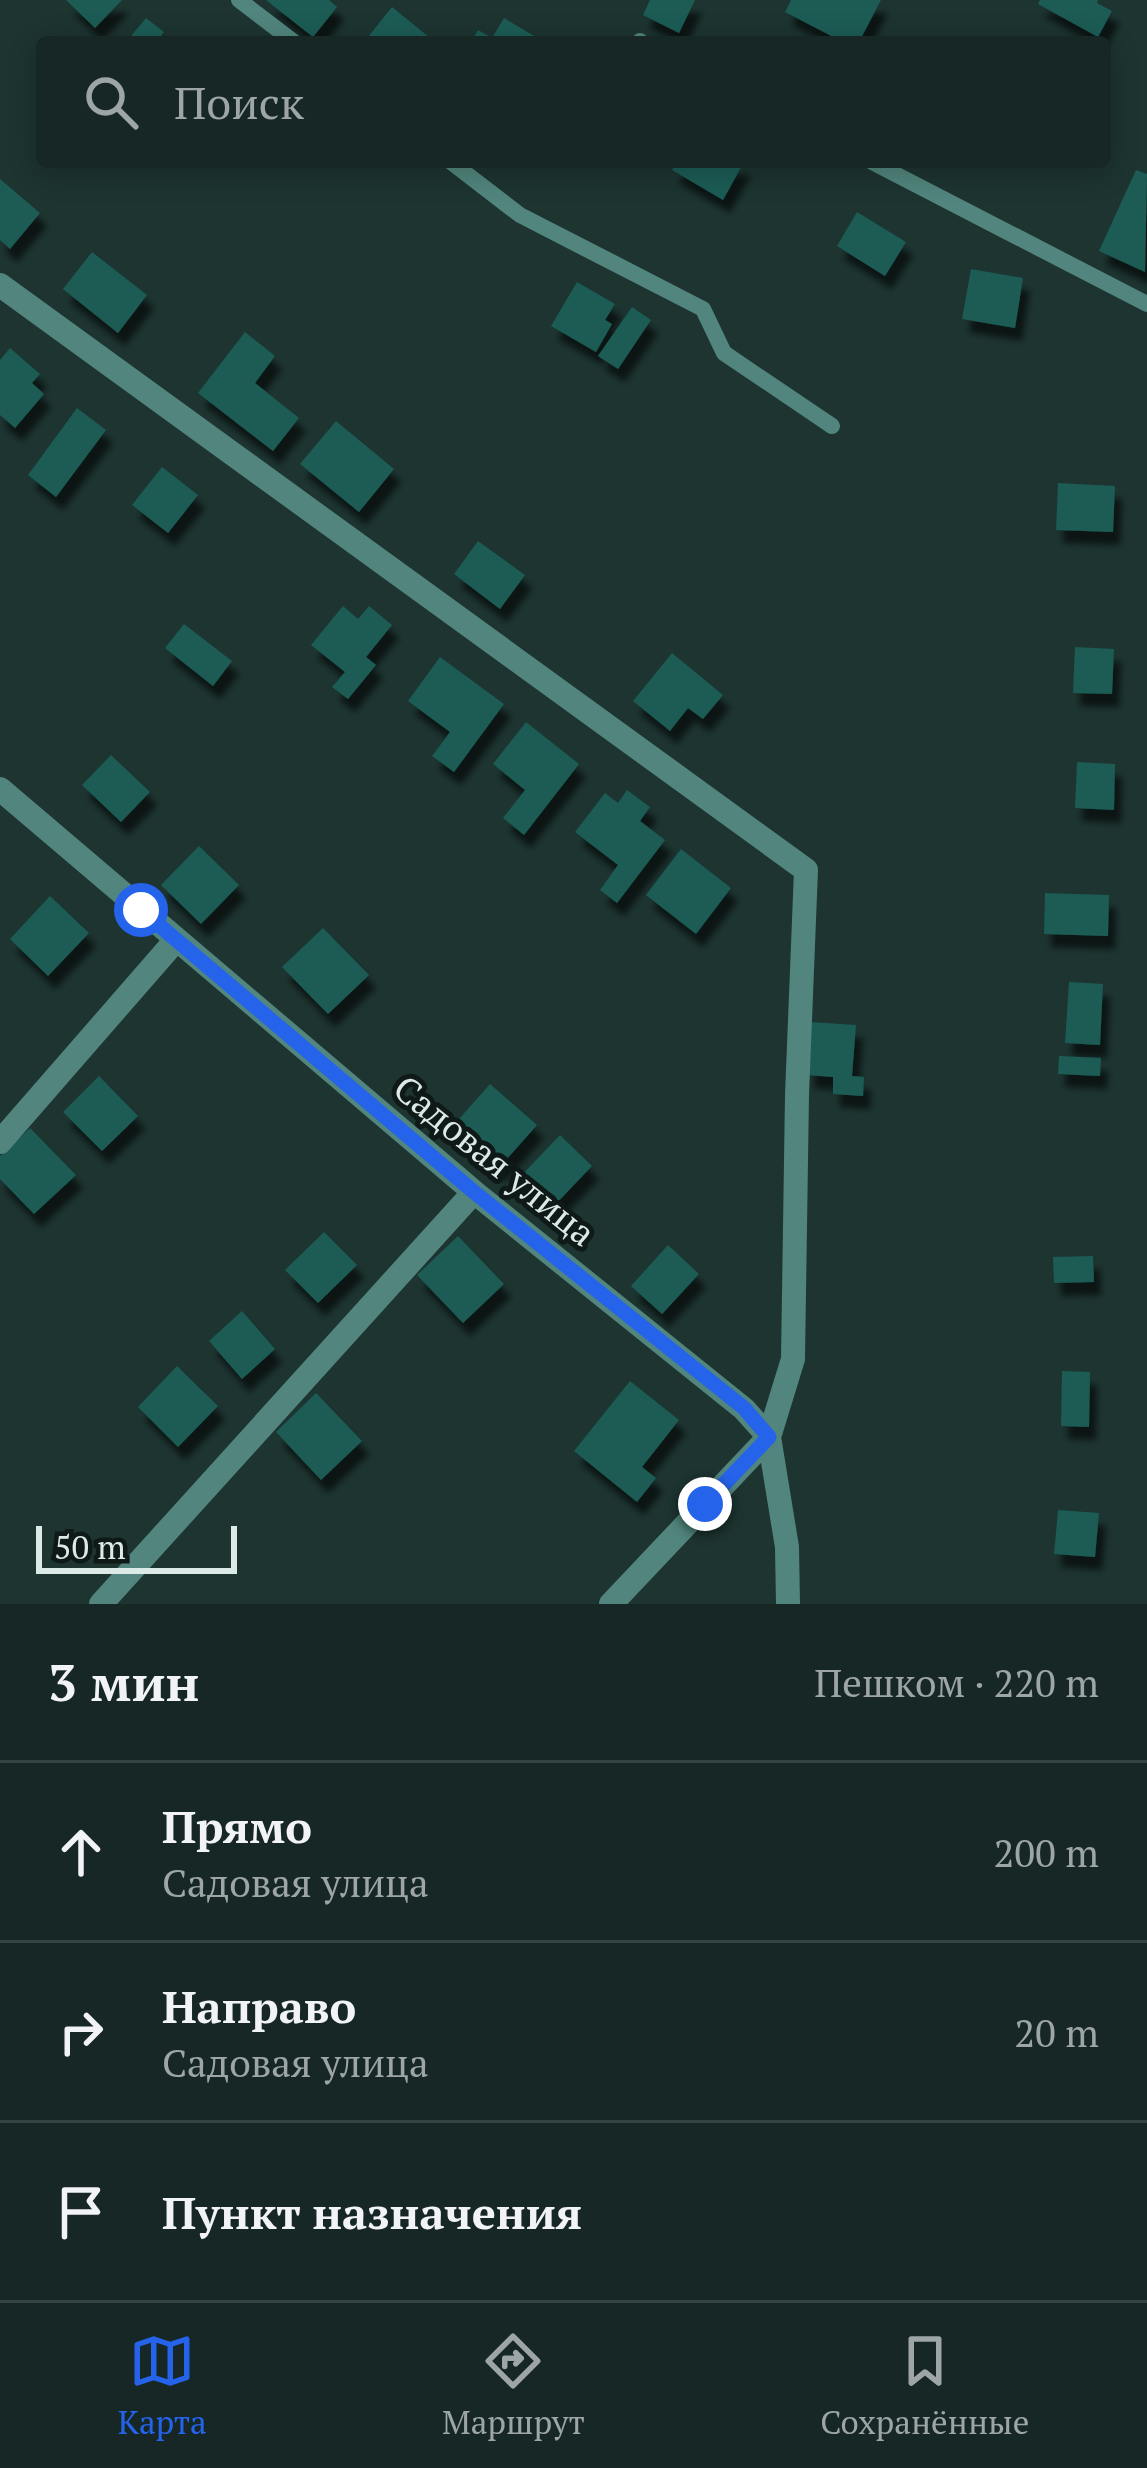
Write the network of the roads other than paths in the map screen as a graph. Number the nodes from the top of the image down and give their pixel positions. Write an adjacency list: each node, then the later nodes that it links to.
1 (239, 0): 2 (lane)
2 (286, 36)
3 (459, 168): 7 (lane)
4 (884, 168): 6 (lane)
5 (0, 285): 12 (street)
6 (1147, 304)
7 (832, 426)
8 (0, 789): 9 (street, Садовая улица)
9 (176, 940): 10 (street); 11 (street, Садовая улица)
10 (0, 1142)
11 (474, 1192): 12 (street, Садовая улица); 13 (street)
12 (769, 1437): 14 (street); 15 (street)
13 (101, 1604)
14 (611, 1604)
15 (788, 1604)

